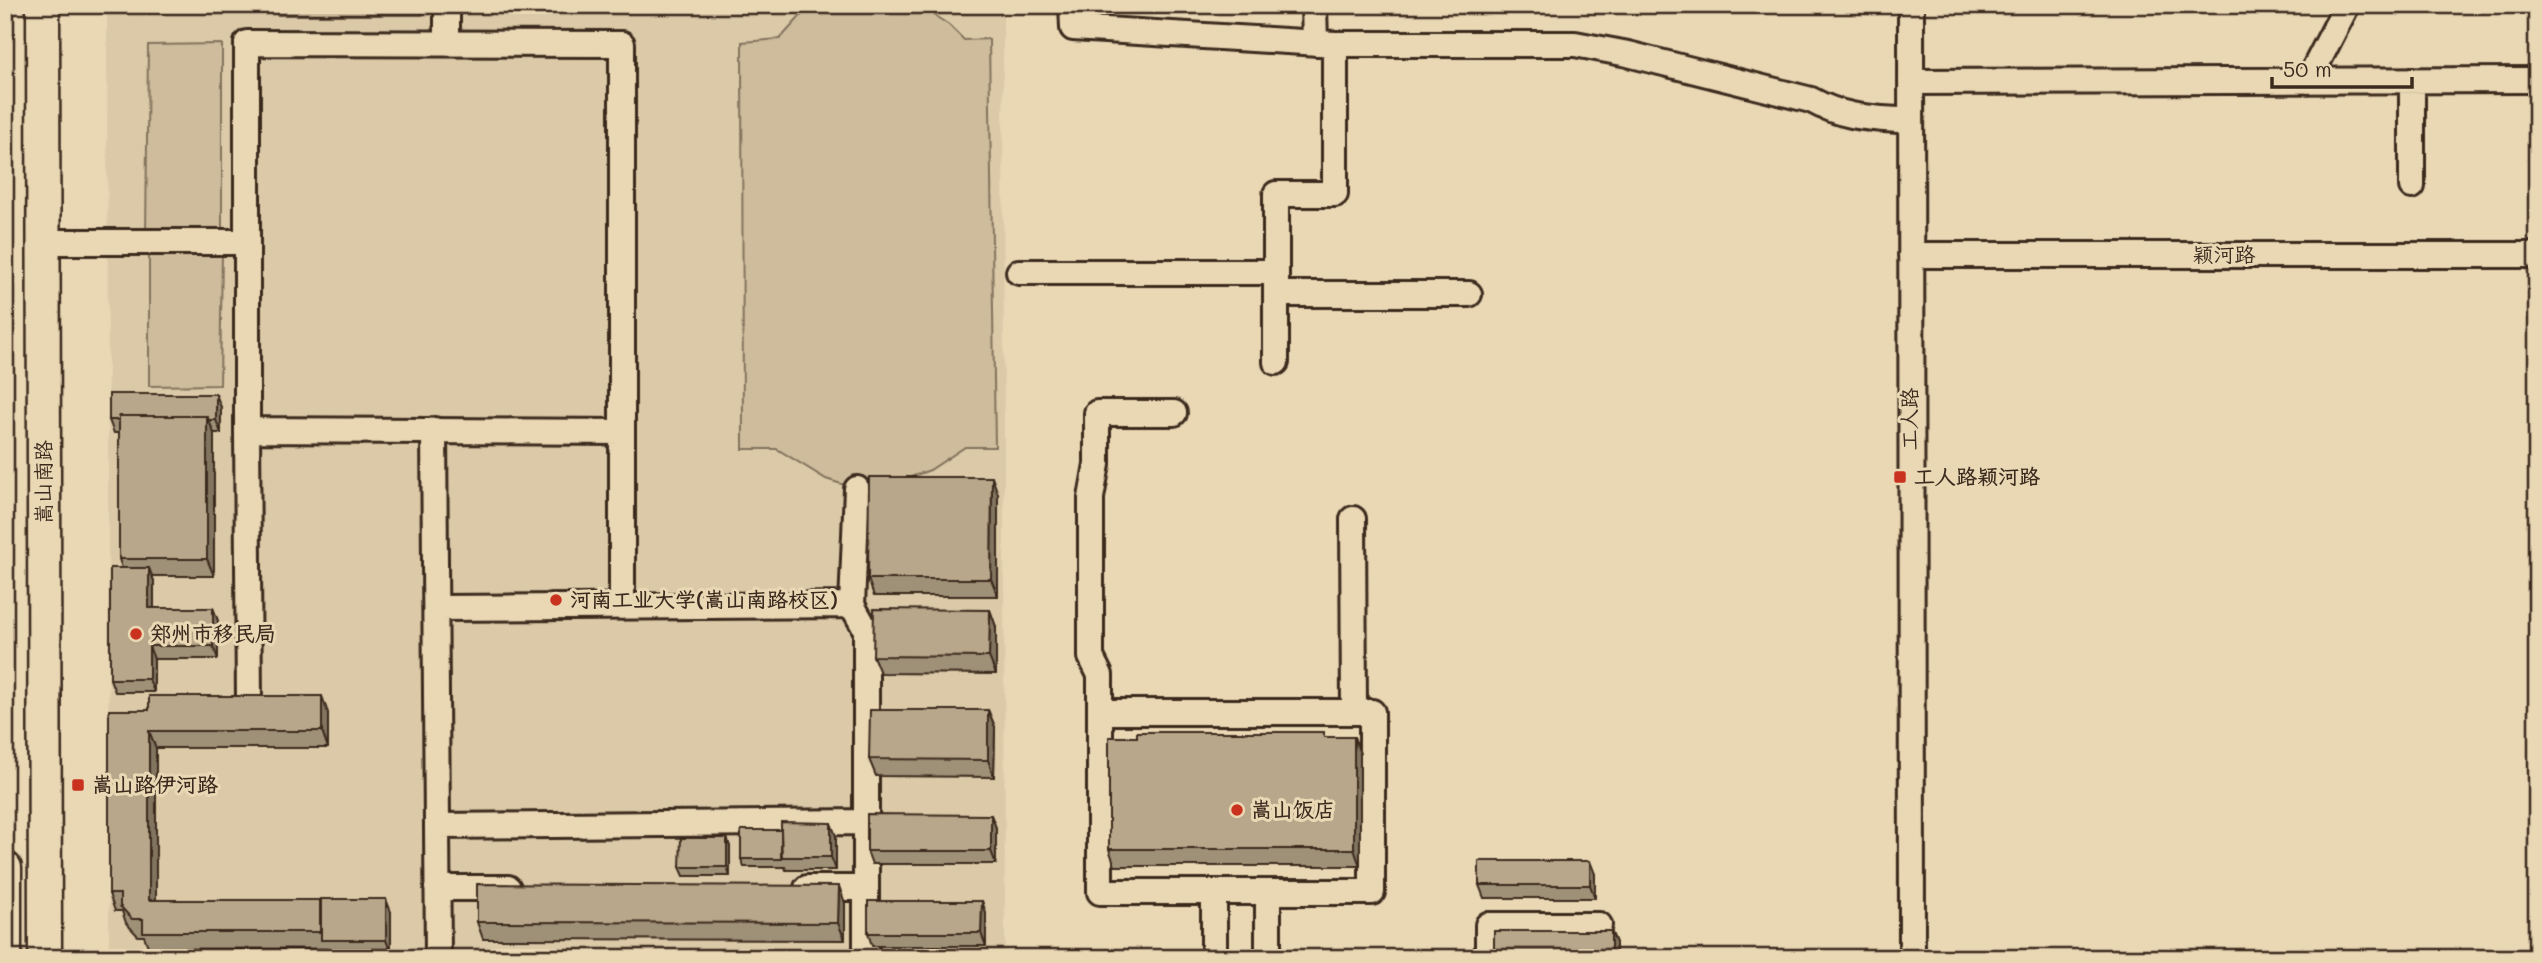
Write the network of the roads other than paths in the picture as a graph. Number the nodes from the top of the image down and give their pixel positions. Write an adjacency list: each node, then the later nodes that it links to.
1 (43, 5): 15 (main road, 嵩山南路)
2 (447, 5): 7 (street)
3 (1072, 5): 8 (street)
4 (1314, 5): 8 (street)
5 (1911, 5): 12 (street, 工人路)
6 (2347, 5): 11 (street)
7 (447, 43): 16 (street); 26 (street)
8 (1325, 43): 13 (street); 20 (street)
9 (2412, 80): 10 (street); 11 (street); 14 (street)
10 (2537, 80)
11 (2308, 81): 12 (street)
12 (1911, 82): 13 (street, 工人路)
13 (1911, 121): 17 (street, 工人路)
14 (2412, 187)
15 (43, 242): 16 (street); 46 (main road, 嵩山南路)
16 (247, 242): 24 (street)
17 (1911, 255): 18 (street, 颖河路); 52 (street, 工人路)
18 (2537, 255)
19 (1019, 272): 20 (street)
20 (1276, 283): 21 (street); 22 (street)
21 (1469, 294)
22 (1276, 362)
23 (1174, 413): 33 (street)
24 (247, 430): 25 (street); 32 (street)
25 (434, 430): 26 (street); 31 (street)
26 (622, 432): 30 (street)
27 (857, 489): 29 (street)
28 (1353, 519): 34 (street)
29 (852, 605): 30 (street); 35 (street)
30 (622, 607): 31 (street)
31 (436, 608): 36 (street)
32 (249, 701)
33 (1100, 712): 34 (street); 42 (street)
34 (1354, 712): 43 (street)
35 (866, 822): 36 (street); 41 (street)
36 (437, 825): 38 (street)
37 (5, 868): 45 (main road)
38 (437, 888): 39 (street); 47 (street)
39 (534, 888)
40 (783, 888): 41 (street)
41 (866, 888): 48 (street)
42 (1214, 892): 43 (street); 49 (street)
43 (1268, 892): 50 (street)
44 (1599, 925): 51 (street)
45 (5, 958)
46 (45, 958)
47 (438, 958)
48 (866, 958)
49 (1214, 958)
50 (1268, 958)
51 (1488, 958)
52 (1912, 958)

